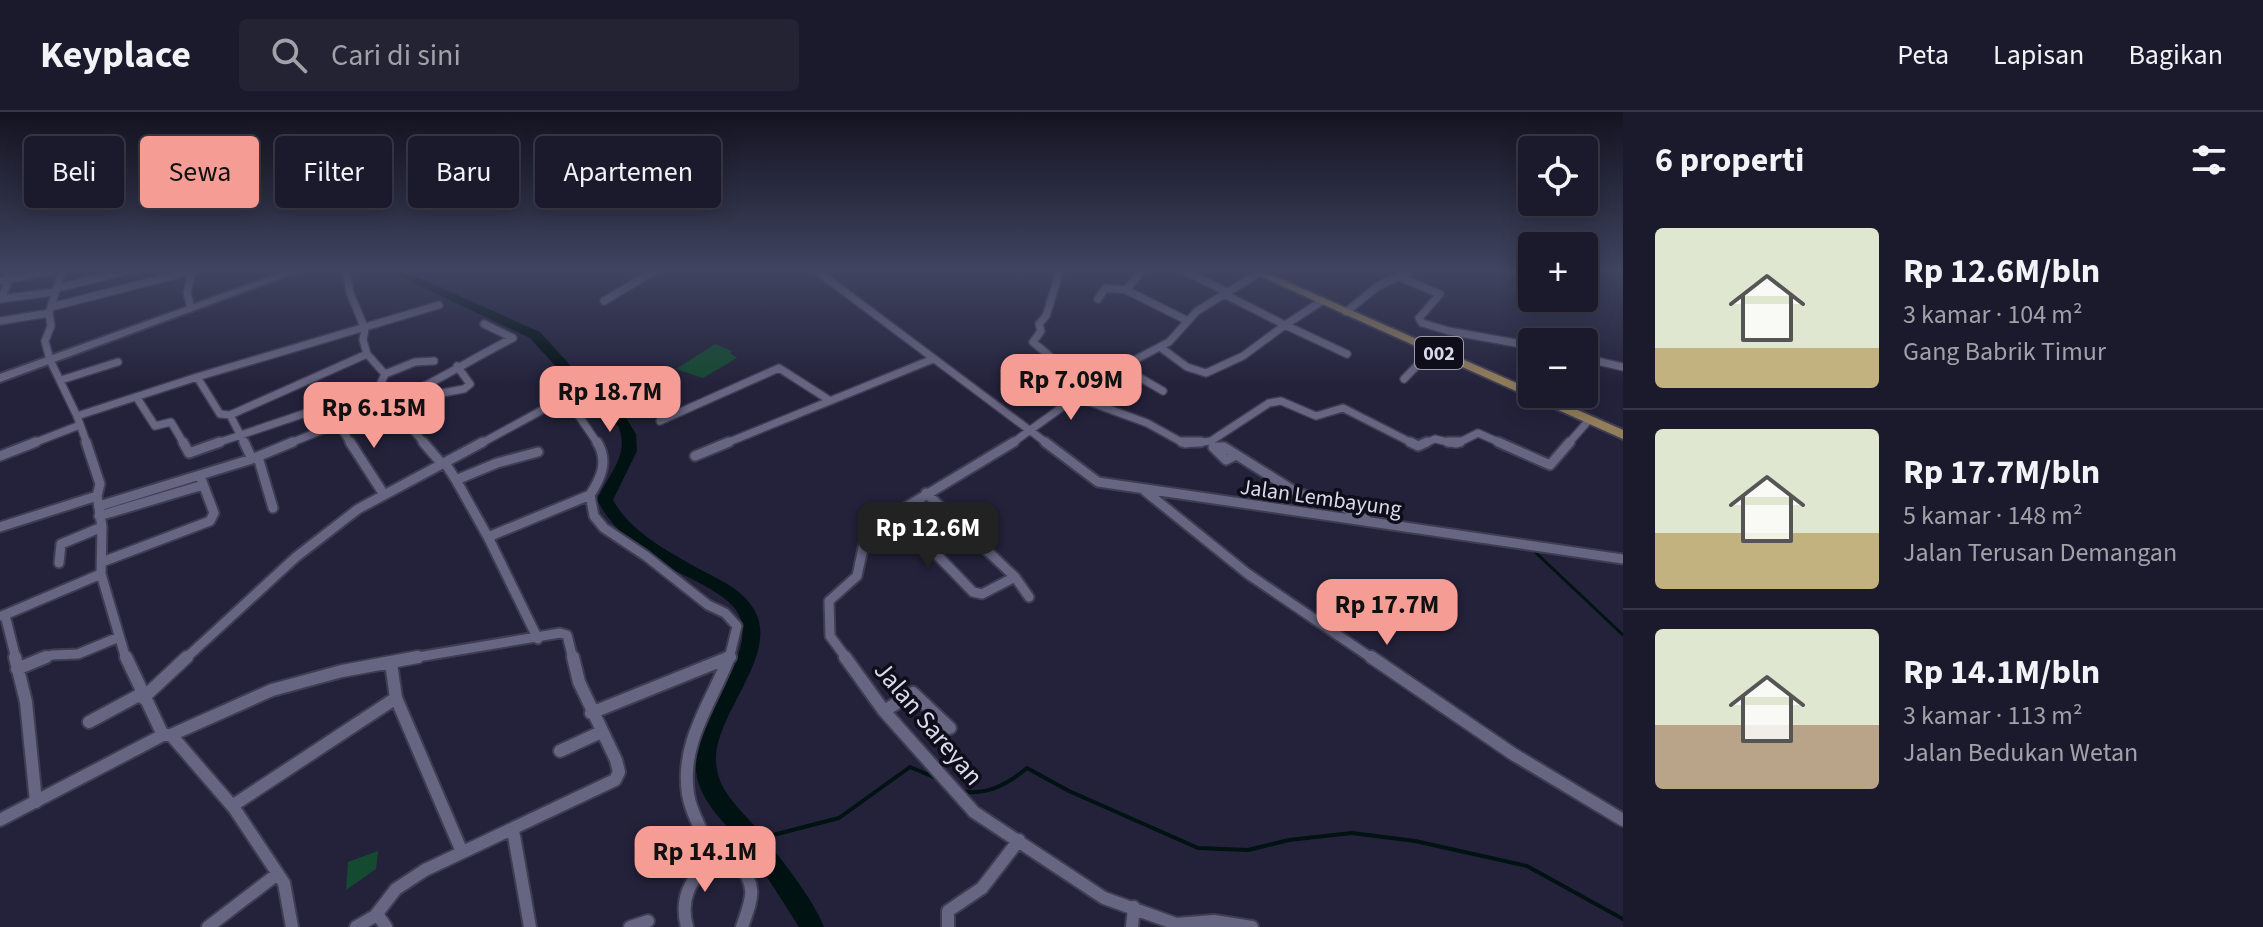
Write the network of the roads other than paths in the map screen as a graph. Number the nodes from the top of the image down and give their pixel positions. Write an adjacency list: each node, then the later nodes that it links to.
1 (54, 309): 14 (street)
2 (188, 309): 27 (main road)
3 (357, 309): 20 (street)
4 (427, 309): 20 (street)
5 (867, 309): 26 (street, Jalan Lembayung)
6 (1048, 309): 39 (street)
7 (1164, 309): 17 (street)
8 (1200, 309): 17 (street)
9 (1255, 309): 19 (street)
10 (1310, 309): 19 (street)
11 (1340, 309): 15 (main road, 002)
12 (1350, 309): 15 (street)
13 (1427, 309): 21 (street)
14 (50, 310): 16 (street); 27 (street)
15 (1346, 312): 23 (main road, 002)
16 (0, 321)
17 (1188, 321): 22 (street)
18 (484, 324): 31 (street)
19 (1285, 325): 22 (street); 25 (street)
20 (365, 329): 24 (street); 35 (street)
21 (1518, 343)
22 (1160, 347): 32 (street)
23 (1432, 350): 37 (street); 50 (main road, 002)
24 (367, 354): 34 (street); 48 (street)
25 (1347, 354)
26 (933, 359): 44 (street); 54 (street, Jalan Lembayung)
27 (50, 360): 36 (main road); 38 (street)
28 (434, 361): 34 (street)
29 (1598, 361): 33 (street)
30 (118, 362): 38 (street)
31 (457, 366): 45 (street); 46 (street)
32 (1120, 366): 39 (street); 41 (street)
33 (1623, 367)
34 (385, 374): 40 (street)
35 (197, 377): 43 (street); 48 (street)
36 (0, 378)
37 (1404, 379)
38 (61, 380): 51 (street)
39 (1091, 386): 42 (street)
40 (377, 389): 46 (street); 56 (street)
41 (1163, 391)
42 (1076, 397): 50 (street); 54 (street)
43 (137, 398): 51 (street); 56 (street)
44 (829, 400): 52 (street); 60 (street)
45 (422, 403): 47 (street); 49 (street)
46 (385, 405): 47 (street); 53 (street)
47 (399, 414): 62 (street)
48 (230, 415): 56 (street)
49 (440, 418)
50 (1589, 420): 55 (main road, 002)
51 (78, 421): 59 (street); 69 (street)
52 (660, 421)
53 (339, 425): 61 (street); 66 (street)
54 (1031, 432): 65 (street, Jalan Lembayung); 67 (street)
55 (1623, 435)
56 (241, 436): 61 (street)
57 (538, 452): 63 (street)
58 (1236, 455): 72 (street)
59 (0, 456)
60 (695, 456)
61 (255, 458): 64 (street); 71 (street)
62 (443, 464): 63 (street); 66 (street); 68 (street)
63 (456, 480): 75 (street)
64 (201, 481): 69 (street); 78 (street)
65 (1142, 489): 72 (street, Jalan Lembayung); 99 (street)
66 (383, 493): 87 (street)
67 (926, 493): 70 (street); 89 (street, Jalan Sareyan)
68 (590, 495): 75 (street); 84 (street)
69 (98, 506): 73 (street); 74 (street)
70 (940, 506): 79 (street); 79 (street)
71 (273, 508)
72 (1371, 523): 76 (street, Jalan Lembayung)
73 (0, 527)
74 (102, 527): 77 (street); 78 (street)
75 (488, 537): 83 (street)
76 (1623, 559)
77 (59, 563)
78 (102, 568): 81 (street); 82 (street)
79 (1015, 577): 80 (street)
80 (1029, 597)
81 (3, 616): 86 (street)
82 (119, 637): 86 (street); 87 (street)
83 (538, 639): 85 (street); 90 (street)
84 (731, 657): 90 (street); 103 (street)
85 (391, 663): 88 (street); 94 (street)
86 (17, 669): 96 (street)
87 (142, 696): 91 (street); 94 (street)
88 (396, 698): 97 (street); 102 (street)
89 (884, 711): 92 (street); 101 (street, Jalan Sareyan)
90 (591, 713): 93 (street)
91 (89, 722)
92 (950, 728)
93 (601, 732): 95 (street); 100 (street)
94 (167, 735): 96 (street); 97 (street)
95 (560, 751)
96 (36, 802): 98 (street)
97 (232, 806): 104 (street)
98 (0, 820)
99 (1623, 820)
100 (513, 830): 102 (street); 112 (street)
101 (1019, 840): 105 (street, Jalan Sareyan); 116 (street)
102 (462, 852): 106 (street)
103 (709, 859): 114 (street); 115 (street)
104 (276, 875): 108 (street); 109 (street)
105 (1134, 907): 117 (street); 118 (street, Jalan Sareyan)
106 (377, 914): 110 (street); 111 (street)
107 (648, 921): 113 (street)
108 (208, 927)
109 (292, 927)
110 (356, 927)
111 (386, 927)
112 (530, 927)
113 (630, 927)
114 (687, 927)
115 (742, 927)
116 (948, 927)
117 (1132, 927)
118 (1252, 927)

